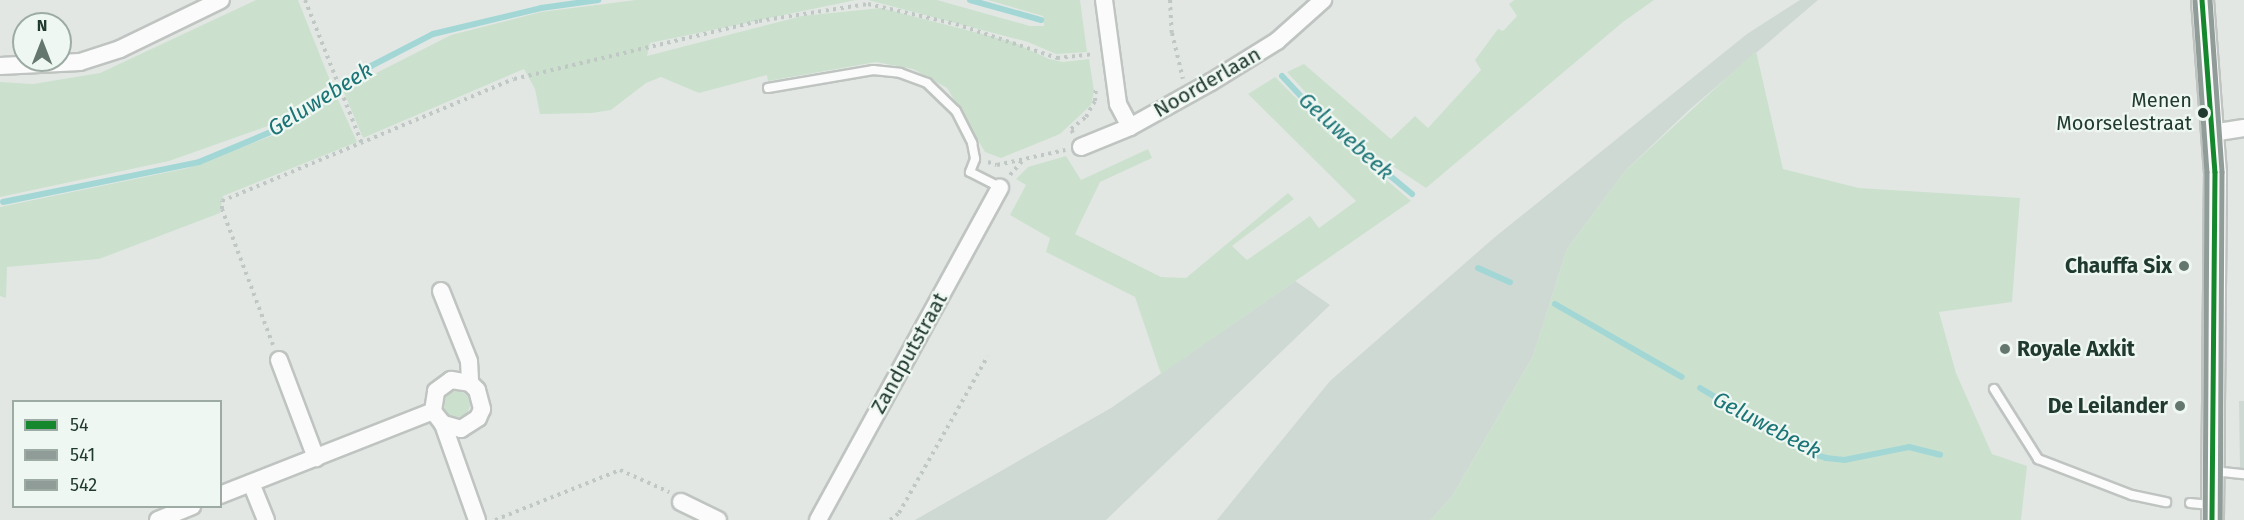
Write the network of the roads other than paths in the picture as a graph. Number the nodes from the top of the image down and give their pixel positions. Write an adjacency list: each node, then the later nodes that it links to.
1 (221, 0): 5 (street)
2 (1104, 0): 7 (street)
3 (1323, 0): 7 (street, Noorderlaan)
4 (2202, 0): 9 (street)
5 (0, 66)
6 (768, 88): 11 (lane)
7 (1130, 127): 10 (street, Noorderlaan)
8 (2244, 128): 9 (street)
9 (2211, 133): 18 (street)
10 (1081, 147)
11 (1000, 187): 31 (street, Zandputstraat)
12 (441, 291): 14 (street)
13 (279, 360): 17 (street)
14 (470, 383): 16 (street); 16 (street)
15 (1994, 388): 23 (lane)
16 (438, 418): 17 (street); 29 (street)
17 (316, 458): 20 (street)
18 (2212, 471): 19 (lane); 26 (street)
19 (2244, 474)
20 (251, 483): 21 (street); 28 (street)
21 (222, 494)
22 (681, 502): 30 (street)
23 (2166, 502)
24 (2190, 503): 26 (lane)
25 (189, 508): 27 (street)
26 (2212, 512)
27 (158, 520)
28 (266, 520)
29 (477, 520)
30 (718, 520)
31 (818, 520)

